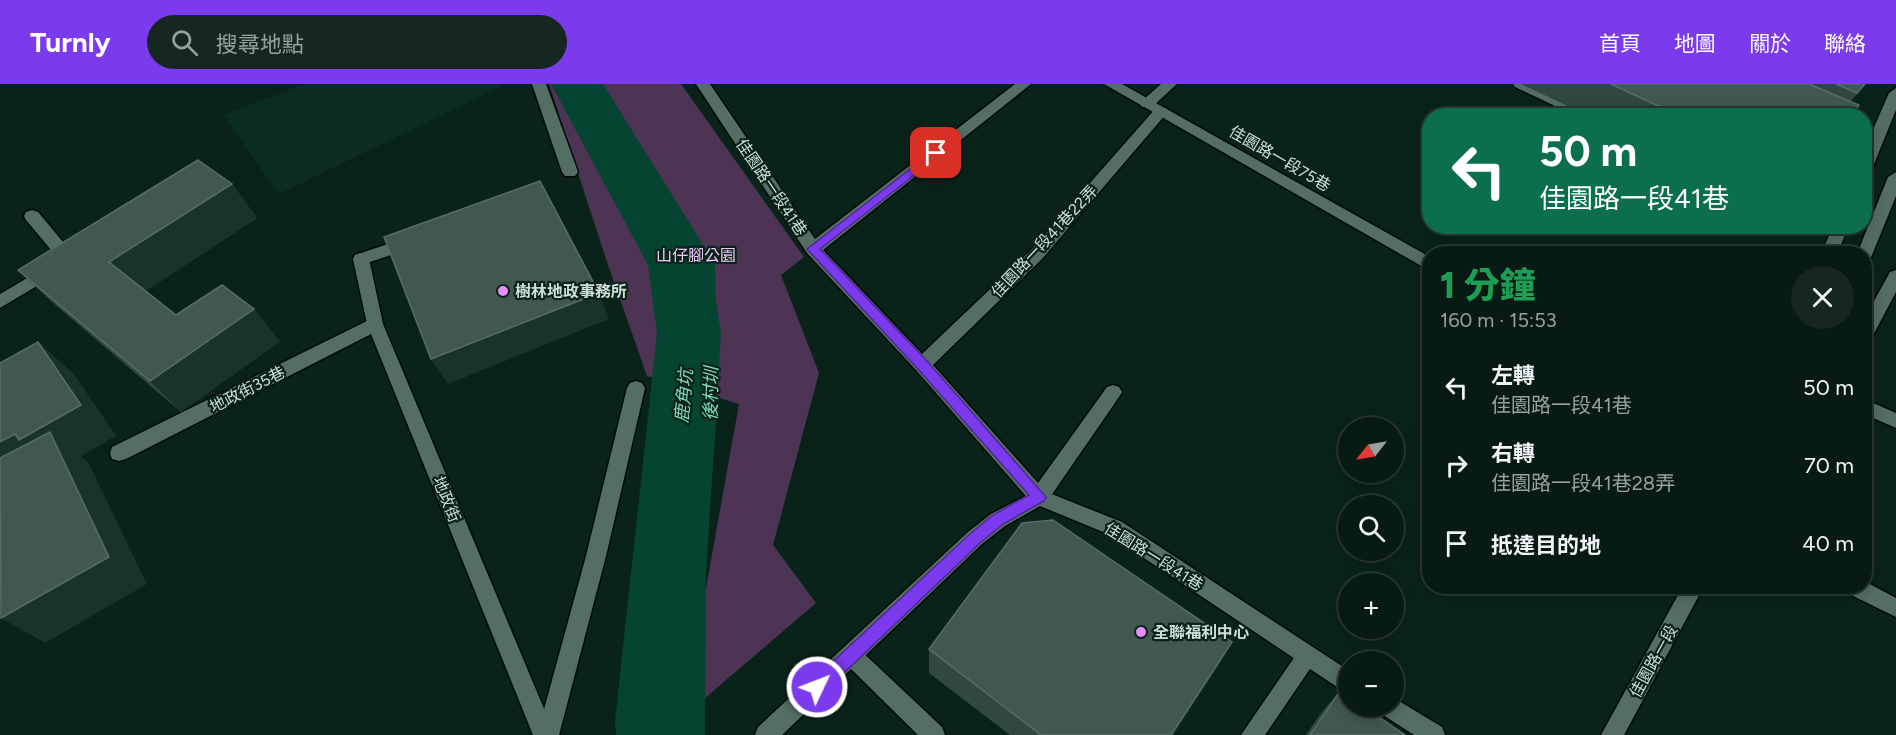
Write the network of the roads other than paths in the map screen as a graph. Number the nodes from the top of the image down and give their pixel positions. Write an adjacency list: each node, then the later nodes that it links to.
1 (539, 84): 11 (street)
2 (702, 84): 16 (street, 佳園路一段41巷)
3 (1024, 84): 16 (street)
4 (1112, 84): 8 (street, 佳園路一段75巷)
5 (1170, 84): 8 (street, 佳園路一段41巷22弄)
6 (1520, 84): 9 (street)
7 (1896, 93): 10 (street)
8 (1154, 108): 17 (street, 佳園路一段75巷); 22 (street, 佳園路一段41巷22弄)
9 (1571, 108)
10 (1872, 150)
11 (570, 172)
12 (1896, 177): 15 (street)
13 (32, 216): 19 (street)
14 (426, 237): 21 (street, 地政街)
15 (1868, 246)
16 (813, 249): 22 (street, 佳園路一段41巷)
17 (1422, 260)
18 (1896, 276): 20 (street)
19 (0, 302)
20 (1872, 321)
21 (375, 324): 27 (street, 地政街35巷); 36 (street, 地政街)
22 (922, 365): 28 (street, 佳園路一段41巷)
23 (636, 388): 37 (street)
24 (1113, 392): 28 (street)
25 (1872, 410): 26 (street)
26 (1896, 421)
27 (119, 453)
28 (1039, 497): 32 (street); 33 (street, 佳園路一段41巷)
29 (1690, 594): 42 (street, 佳園路一段)
30 (1869, 594): 31 (street)
31 (1896, 608)
32 (851, 655): 38 (street); 39 (street)
33 (1307, 656): 34 (street, 佳園路一段41巷); 40 (street)
34 (1338, 676)
35 (1404, 716): 41 (street)
36 (544, 735)
37 (548, 735)
38 (766, 735)
39 (934, 735)
40 (1252, 735)
41 (1434, 735)
42 (1612, 735)

